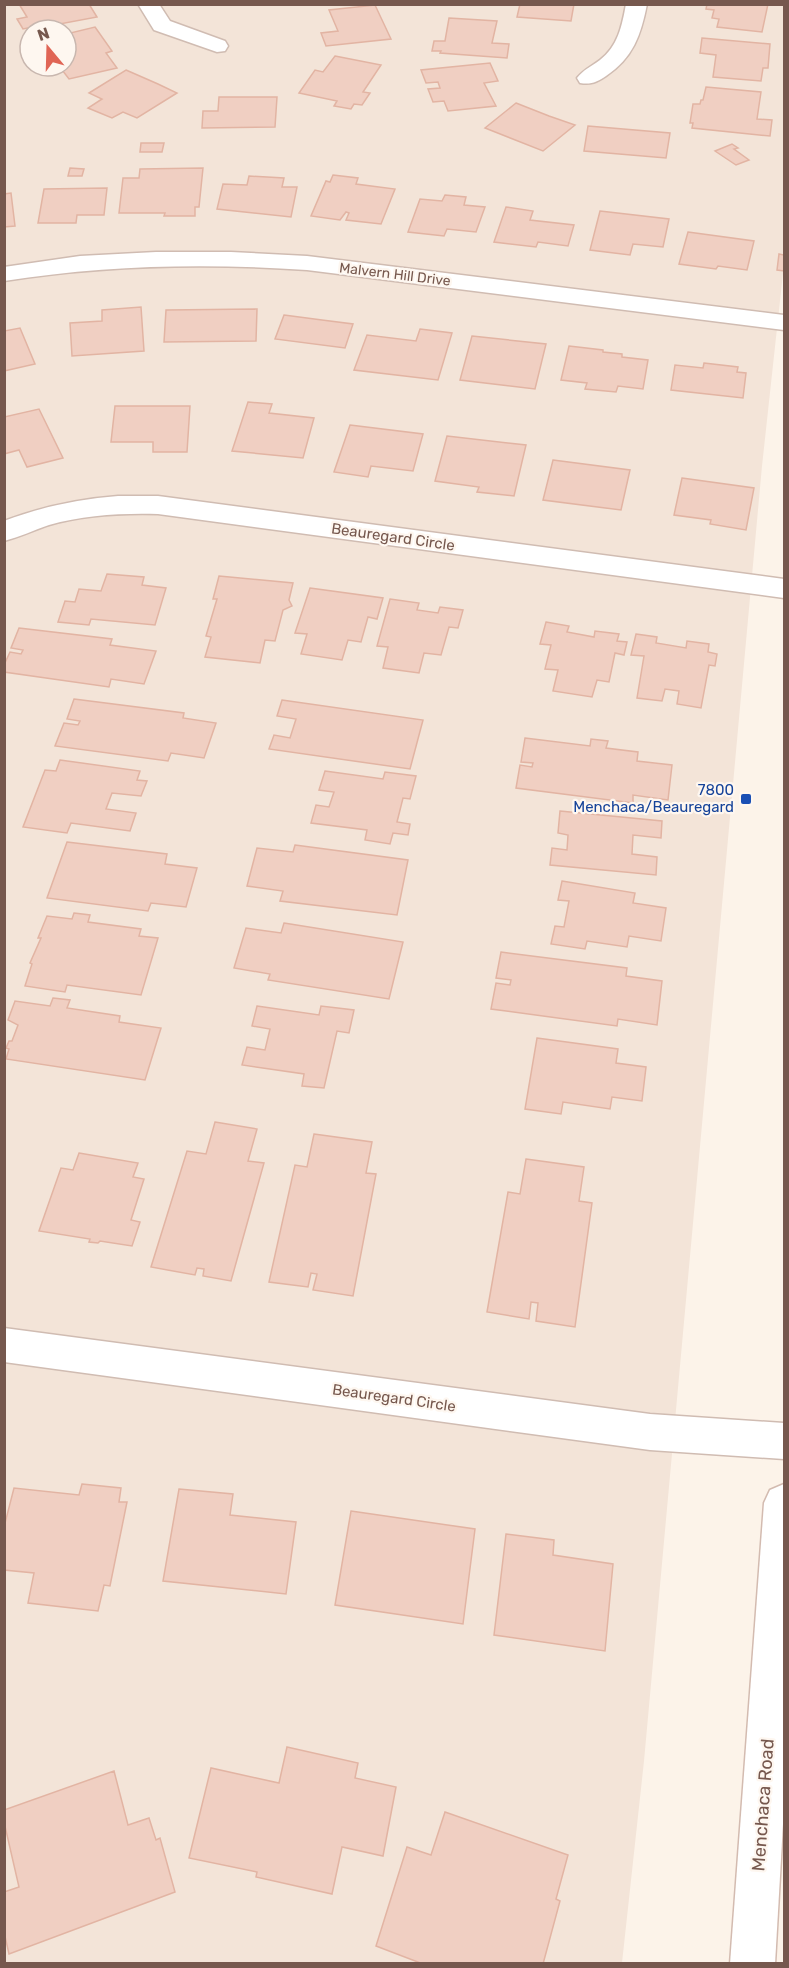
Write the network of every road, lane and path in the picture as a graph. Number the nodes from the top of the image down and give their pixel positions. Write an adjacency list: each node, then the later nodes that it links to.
1 (148, 4): 3 (street)
2 (637, 4): 4 (street)
3 (217, 46)
4 (588, 78)
5 (4, 274): 6 (street, Malvern Hill Drive)
6 (784, 323)
7 (4, 532): 8 (street, Beauregard Circle)
8 (784, 589)
9 (4, 1345): 10 (street, Beauregard Circle)
10 (784, 1441)
11 (784, 1503): 12 (street, Menchaca Road)
12 (752, 1964)

